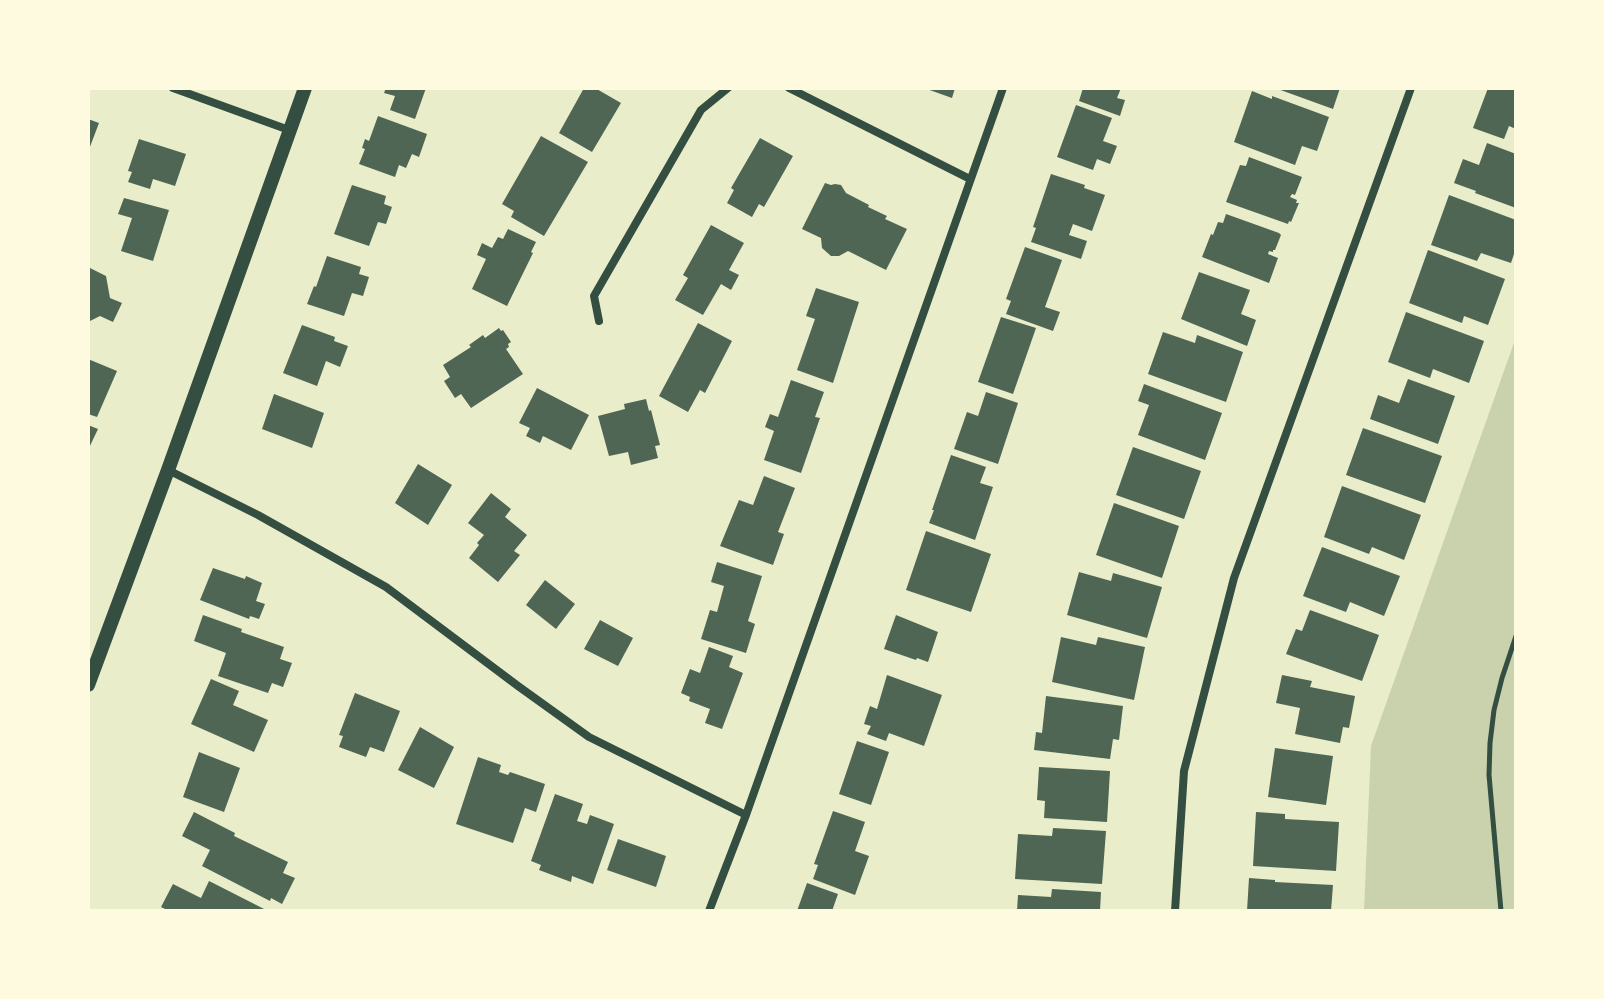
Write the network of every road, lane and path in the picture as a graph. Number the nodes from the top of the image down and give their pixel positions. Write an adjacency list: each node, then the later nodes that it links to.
1 (173, 88): 7 (street)
2 (305, 88): 7 (street)
3 (728, 88): 9 (street)
4 (789, 88): 8 (street)
5 (1003, 88): 8 (street)
6 (1411, 88): 15 (street)
7 (289, 130): 10 (street)
8 (970, 179): 13 (street)
9 (599, 321)
10 (168, 470): 12 (street); 13 (street)
11 (1516, 636): 16 (path)
12 (88, 685)
13 (746, 815): 14 (street)
14 (709, 911)
15 (1175, 911)
16 (1501, 911)

